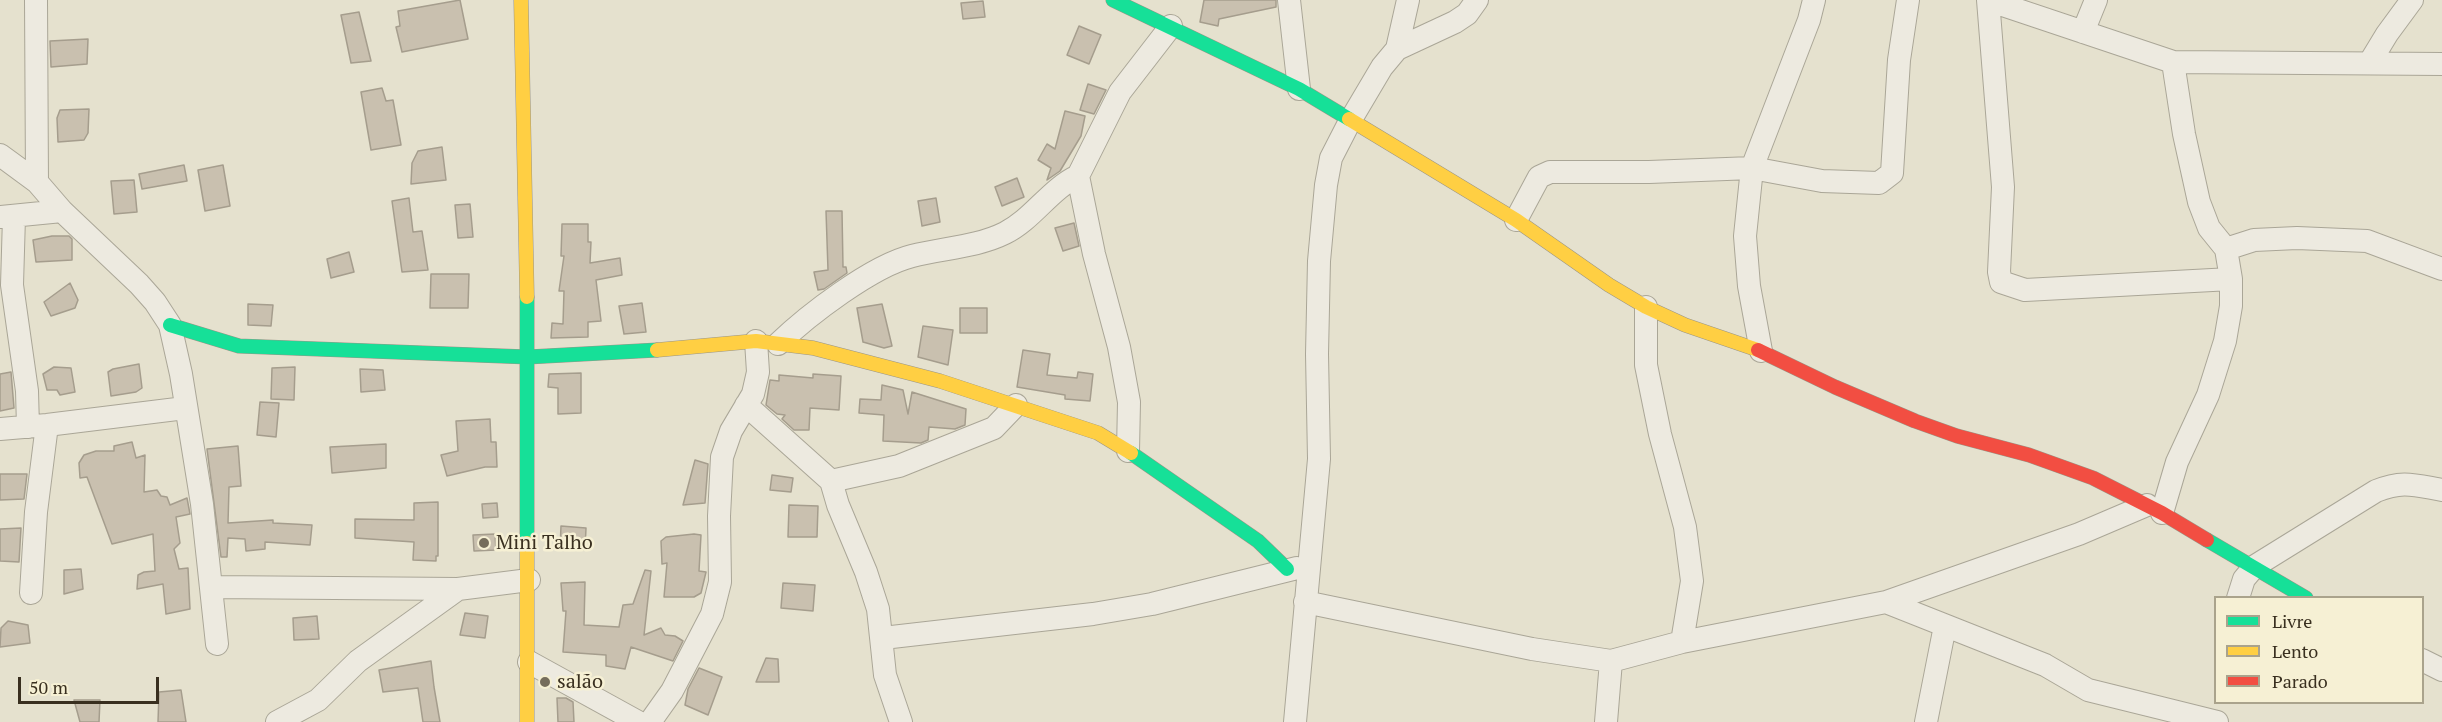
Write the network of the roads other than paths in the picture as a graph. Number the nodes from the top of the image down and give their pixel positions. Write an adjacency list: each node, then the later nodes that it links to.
1 (36, 0): 23 (street)
2 (521, 0): 34 (street)
3 (1113, 0): 12 (street)
4 (1289, 0): 18 (street)
5 (1408, 0): 14 (street)
6 (1477, 0): 14 (street)
7 (1814, 0): 21 (street)
8 (1908, 0): 21 (street)
9 (1988, 0): 13 (street); 29 (street)
10 (2096, 0): 13 (street)
11 (2412, 0): 16 (street)
12 (1171, 26): 18 (street); 22 (street)
13 (2083, 32): 15 (street)
14 (1397, 49): 19 (street)
15 (2173, 62): 16 (street); 27 (street)
16 (2370, 62): 17 (street)
17 (2442, 64)
18 (1299, 89): 19 (street)
19 (1350, 121): 26 (street); 45 (street)
20 (0, 155): 23 (street)
21 (1752, 168): 26 (street); 33 (street)
22 (1077, 176): 32 (street); 40 (street)
23 (37, 182): 24 (street)
24 (62, 211): 25 (street); 31 (street)
25 (7, 217): 38 (street)
26 (1516, 220): 30 (street)
27 (2226, 249): 28 (street); 29 (street)
28 (2442, 269)
29 (2231, 279): 43 (street)
30 (1647, 308): 33 (street); 56 (street)
31 (170, 325): 34 (street); 37 (street)
32 (767, 342): 34 (street); 35 (street); 36 (street)
33 (1761, 351): 43 (street)
34 (528, 357): 46 (street)
35 (746, 405): 41 (street); 66 (street)
36 (1016, 405): 40 (street); 41 (street)
37 (185, 408): 38 (street); 47 (street)
38 (38, 426): 39 (street); 49 (street)
39 (0, 429)
40 (1128, 451): 45 (street)
41 (831, 481): 55 (street)
42 (2442, 490): 44 (street)
43 (2155, 509): 44 (street); 53 (street)
44 (2255, 566): 50 (street); 51 (street)
45 (1298, 568): 52 (street); 55 (street)
46 (529, 580): 48 (street); 60 (street)
47 (212, 587): 48 (street); 57 (street)
48 (458, 589): 63 (street)
49 (31, 592)
50 (2238, 596)
51 (2304, 596)
52 (1305, 602): 58 (street); 68 (street)
53 (1886, 602): 54 (street); 56 (street)
54 (1945, 626): 70 (street); 71 (street)
55 (883, 638): 67 (street)
56 (1682, 642): 58 (street)
57 (217, 644)
58 (1611, 660): 69 (street)
59 (2424, 661): 61 (street)
60 (529, 662): 64 (street); 65 (street)
61 (2442, 670)
62 (2219, 704): 71 (street)
63 (277, 722)
64 (527, 722)
65 (638, 722)
66 (650, 722)
67 (901, 722)
68 (1295, 722)
69 (1606, 722)
70 (1926, 722)
71 (2216, 722)

